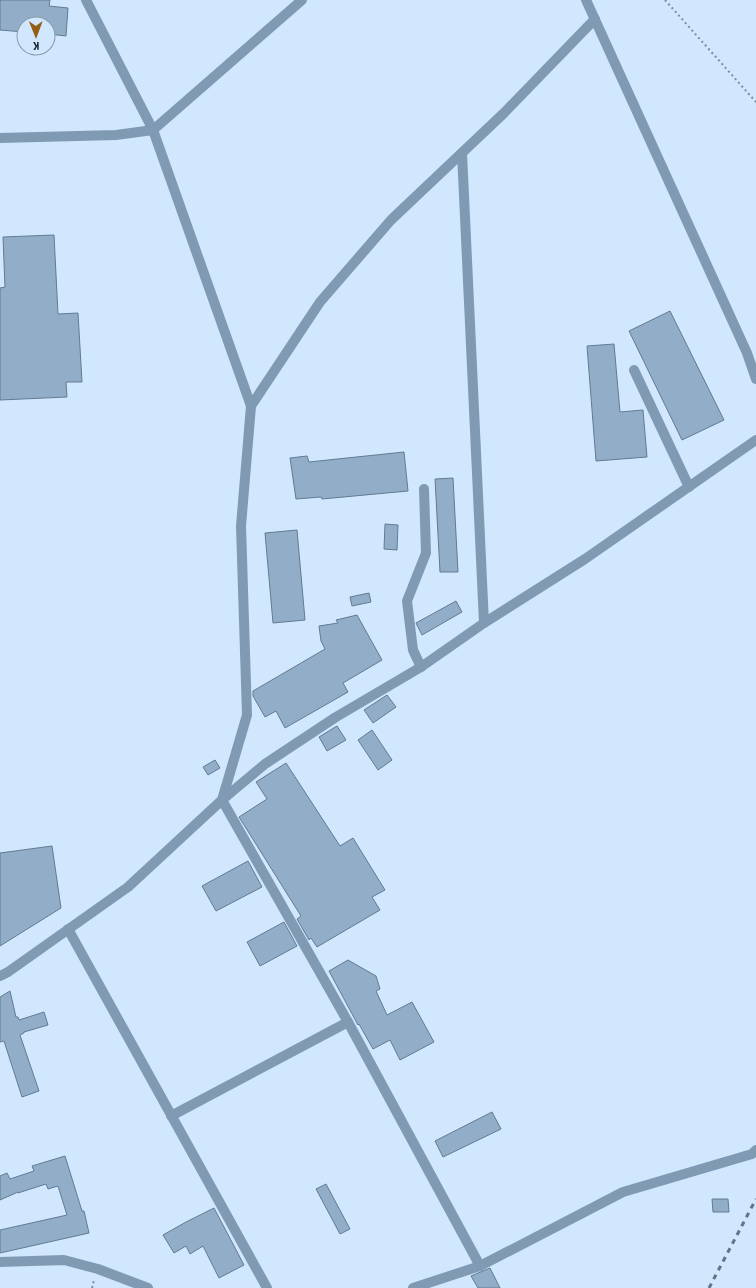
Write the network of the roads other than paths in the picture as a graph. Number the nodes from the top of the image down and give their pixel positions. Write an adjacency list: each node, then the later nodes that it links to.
1 (86, 0): 5 (street)
2 (302, 0): 5 (street)
3 (586, 0): 4 (street)
4 (595, 19): 7 (street); 9 (street)
5 (153, 130): 6 (street); 10 (street)
6 (0, 138)
7 (462, 153): 10 (street); 14 (street)
8 (634, 370): 12 (street)
9 (756, 379)
10 (251, 406): 16 (street)
11 (756, 440): 12 (street)
12 (689, 487): 14 (street)
13 (424, 489): 15 (street)
14 (484, 623): 15 (street)
15 (421, 667): 16 (street)
16 (222, 800): 17 (street); 19 (street)
17 (68, 929): 18 (street); 20 (street)
18 (0, 976)
19 (348, 1022): 20 (street); 23 (street)
20 (171, 1116): 25 (street)
21 (756, 1150): 23 (street)
22 (0, 1262): 24 (street)
23 (480, 1266): 26 (street)
24 (148, 1288)
25 (267, 1288)
26 (412, 1288)

